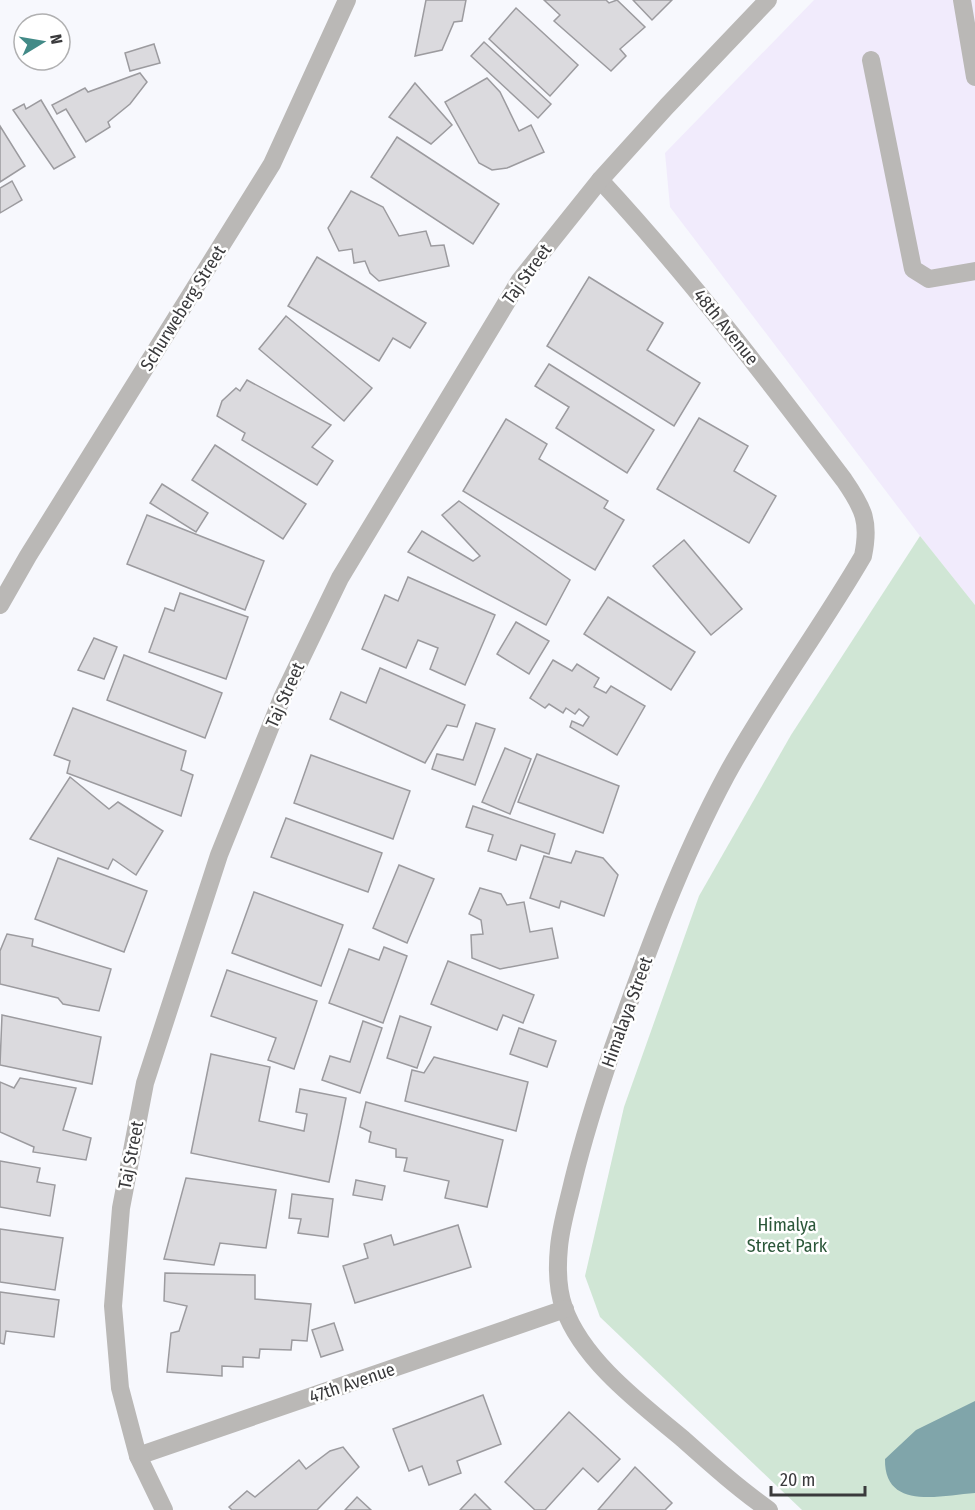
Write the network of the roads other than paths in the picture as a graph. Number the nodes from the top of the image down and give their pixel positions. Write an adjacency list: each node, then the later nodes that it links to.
1 (347, 0): 9 (street, Schurweberg Street)
2 (768, 0): 6 (street, Taj Street)
3 (962, 0): 5 (street)
4 (871, 60): 7 (street)
5 (975, 77)
6 (600, 180): 8 (street, 48th Avenue); 11 (street, Taj Street)
7 (975, 271)
8 (844, 480): 10 (street, Himalaya Street)
9 (0, 605)
10 (565, 1309): 11 (street, 47th Avenue); 13 (street, Himalaya Street)
11 (138, 1456): 12 (street, Taj Street)
12 (164, 1510)
13 (769, 1510)

